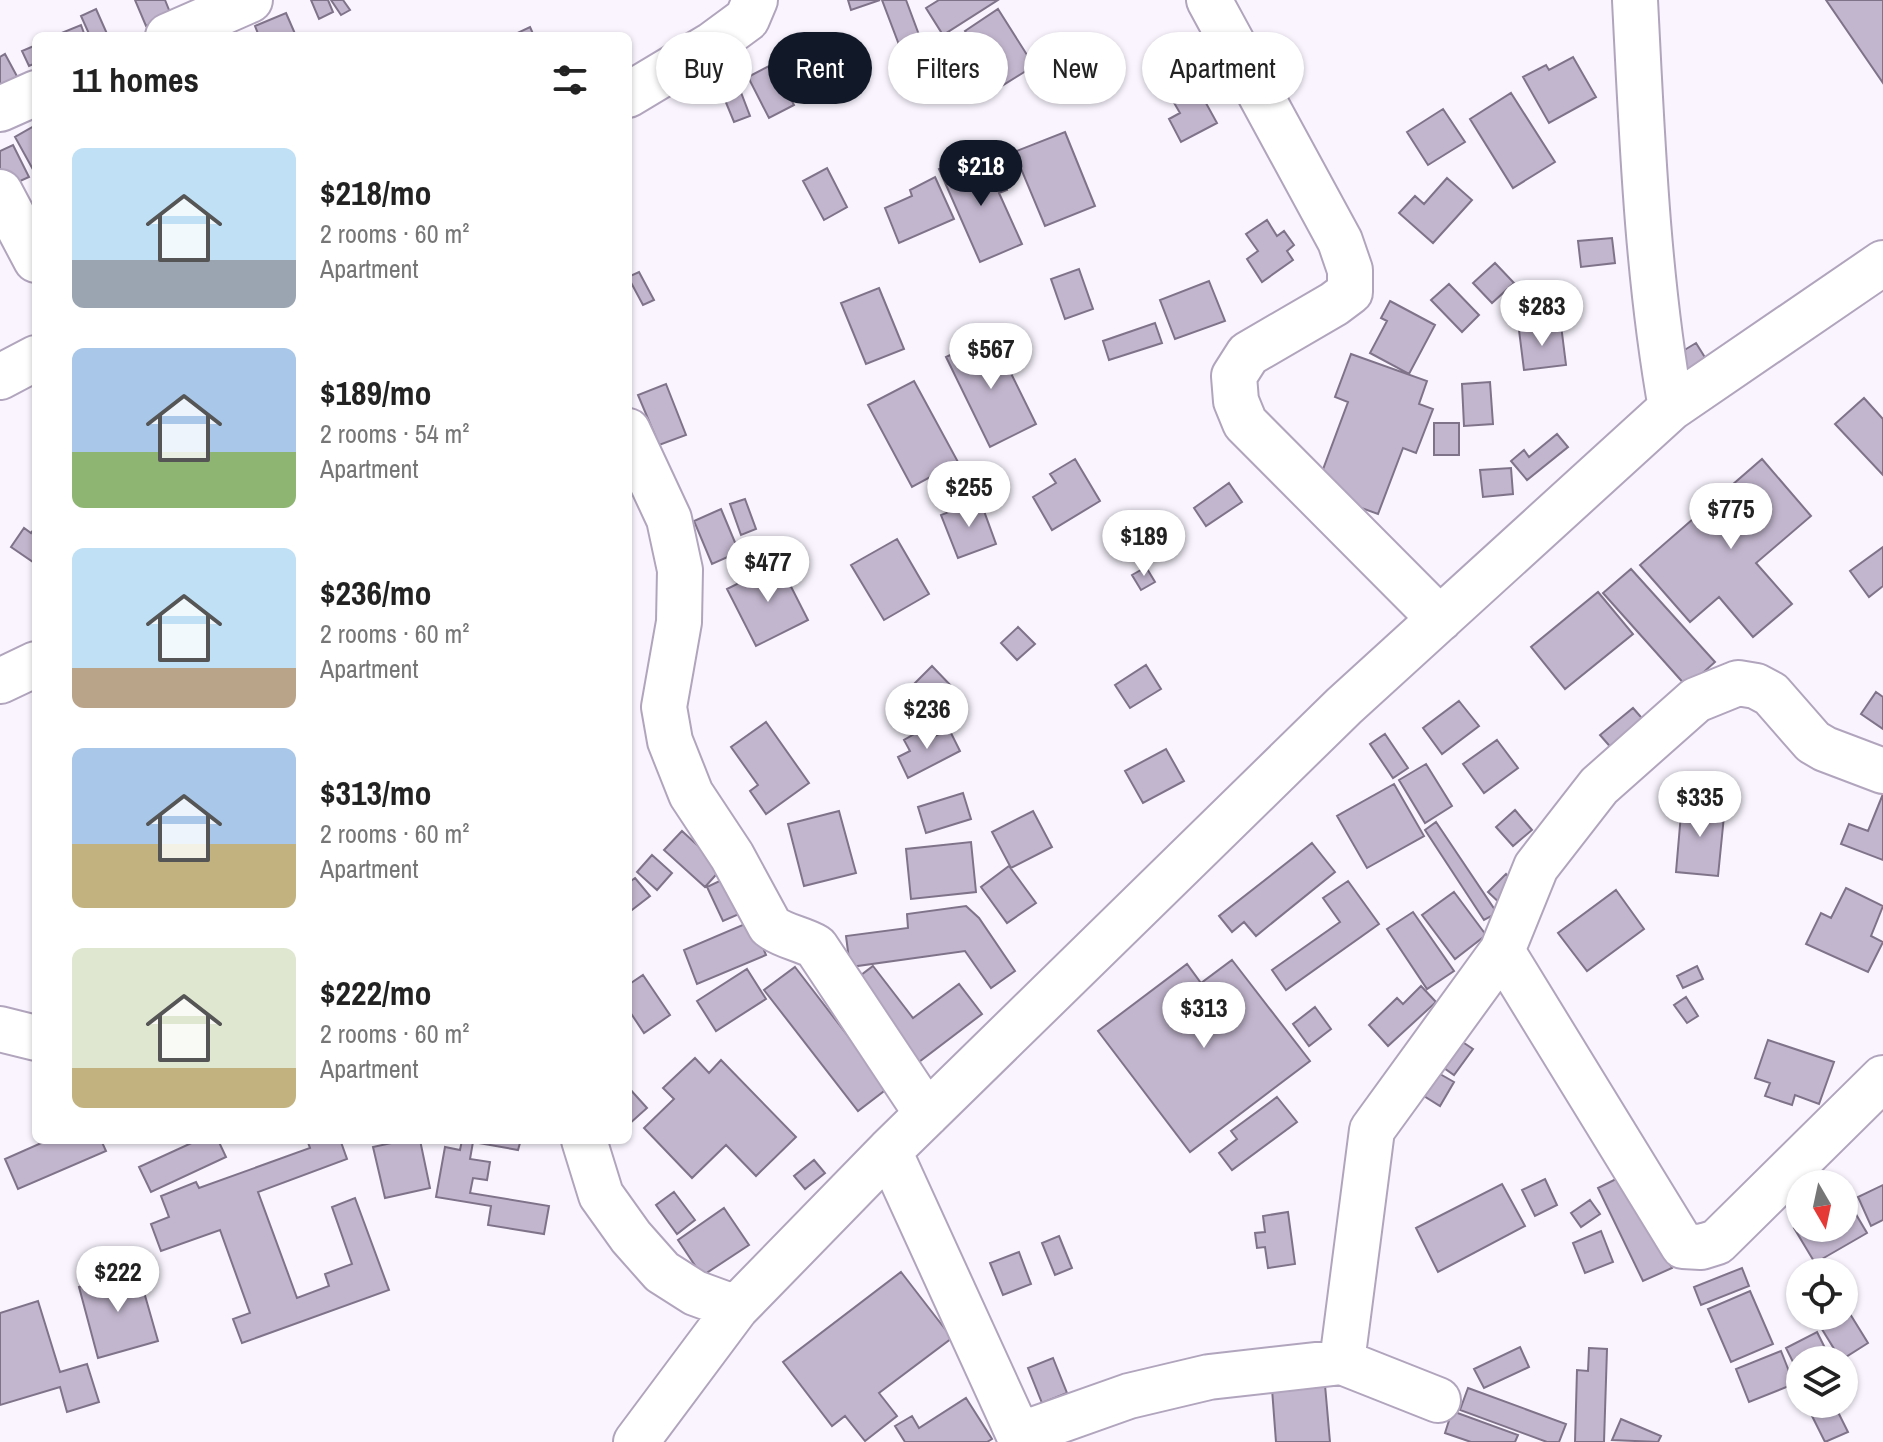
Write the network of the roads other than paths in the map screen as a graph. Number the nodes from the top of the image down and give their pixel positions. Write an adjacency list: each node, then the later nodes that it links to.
1 (250, 0): 5 (street)
2 (755, 0): 6 (street)
3 (1209, 0): 16 (street)
4 (1635, 0): 14 (street)
5 (177, 32)
6 (632, 93)
7 (32, 95): 8 (street)
8 (0, 109)
9 (0, 192): 10 (street)
10 (32, 252)
11 (1883, 263): 14 (street)
12 (32, 360): 13 (street)
13 (0, 377)
14 (1671, 408): 16 (street)
15 (632, 440): 24 (street)
16 (1440, 619): 24 (street)
17 (32, 666): 18 (street)
18 (0, 681)
19 (1883, 771): 20 (street)
20 (1502, 951): 23 (street); 28 (street)
21 (0, 1029): 22 (street)
22 (32, 1037)
23 (1883, 1078)
24 (927, 1114): 26 (street)
25 (585, 1144): 27 (street)
26 (889, 1151): 27 (street); 30 (street)
27 (736, 1308): 31 (street)
28 (1342, 1362): 29 (street); 30 (street)
29 (1438, 1400)
30 (1021, 1438)
31 (636, 1442)

